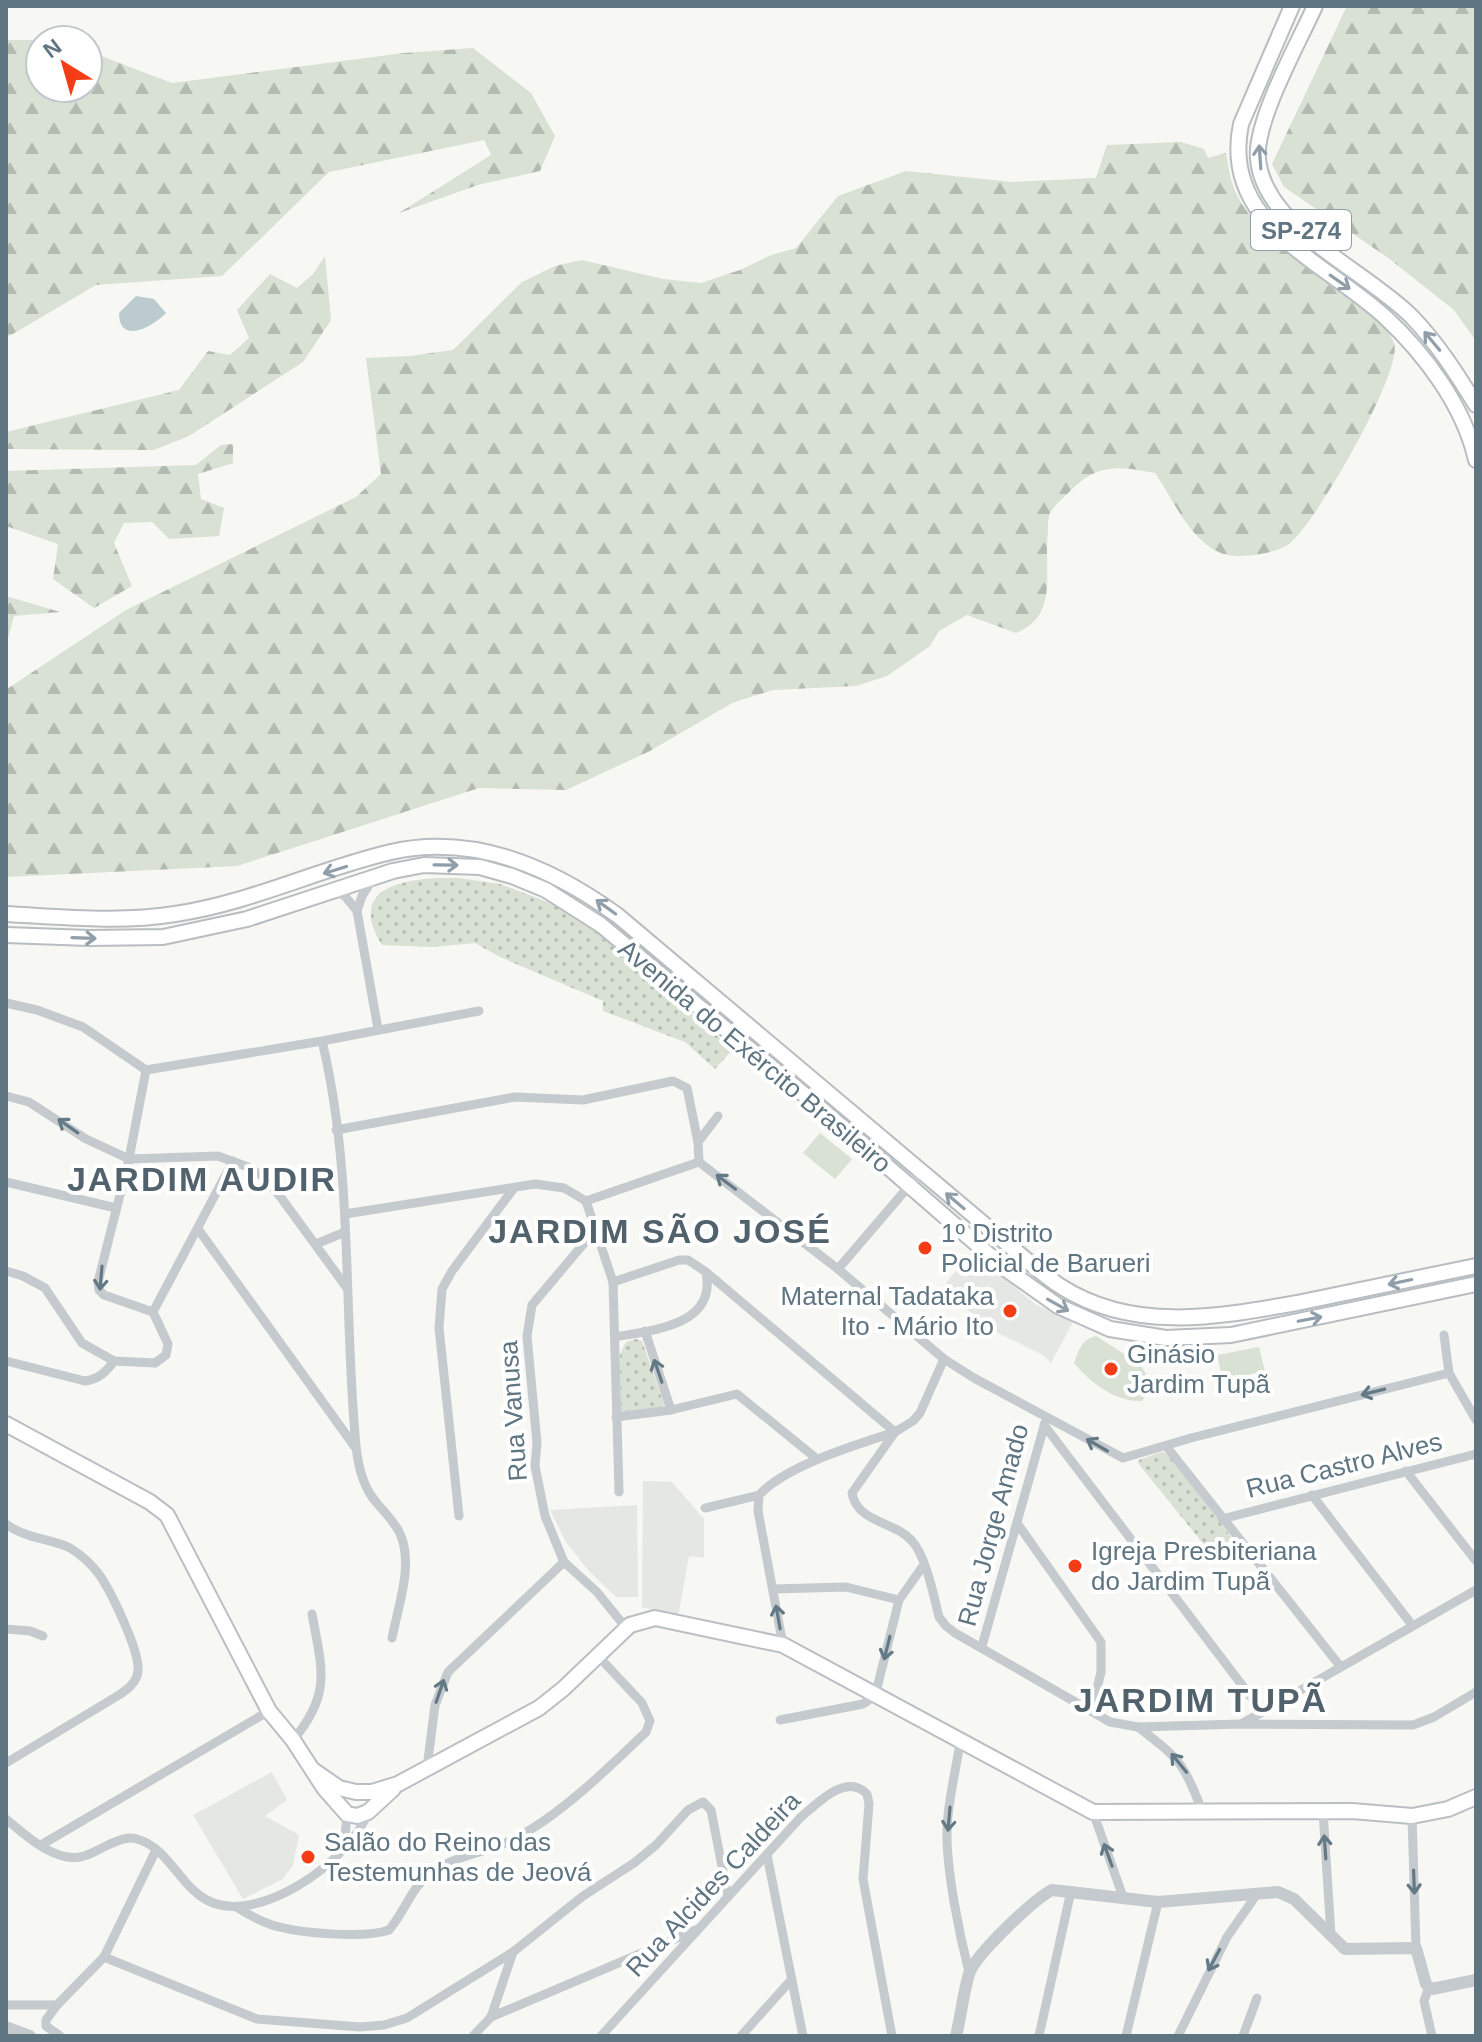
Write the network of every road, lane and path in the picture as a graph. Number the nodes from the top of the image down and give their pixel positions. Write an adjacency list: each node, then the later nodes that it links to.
1 (1292, 6): 4 (main road, SP-274, one-way to 4)
2 (1315, 6): 3 (main road, SP-274, one-way to 2)
3 (1476, 405)
4 (1476, 460)
5 (405, 850): 6 (main road); 10 (main road, Avenida do Exército Brasileiro, one-way to 10); 24 (main road, Avenida do Exército Brasileiro, one-way to 5)
6 (393, 871): 7 (main road, Avenida do Exército Brasileiro); 26 (main road, Avenida do Exército Brasileiro, one-way to 26)
7 (372, 880): 8 (main road, Avenida do Exército Brasileiro); 9 (street)
8 (336, 892): 9 (street); 11 (main road, Avenida do Exército Brasileiro, one-way to 8)
9 (357, 911): 14 (street)
10 (6, 914)
11 (6, 935)
12 (6, 1003): 16 (street)
13 (479, 1011): 14 (street)
14 (378, 1029): 15 (street)
15 (322, 1041): 16 (street); 19 (street)
16 (146, 1070): 21 (street)
17 (6, 1096): 21 (street, one-way to 17)
18 (718, 1116): 20 (street)
19 (336, 1130): 20 (street); 30 (street)
20 (698, 1142): 23 (street)
21 (129, 1159): 22 (street); 29 (street)
22 (233, 1161): 31 (street); 34 (street)
23 (699, 1162): 28 (street); 36 (street, one-way to 23)
24 (921, 1172): 26 (street); 35 (main road, Avenida do Exército Brasileiro, one-way to 24)
25 (6, 1182): 29 (street)
26 (908, 1186): 36 (street); 40 (main road, Avenida do Exército Brasileiro, one-way to 40)
27 (514, 1188): 28 (street); 30 (street); 65 (street)
28 (586, 1201): 32 (street)
29 (116, 1208): 42 (street, one-way to 42)
30 (345, 1214): 33 (street)
31 (198, 1229): 42 (street); 57 (street)
32 (596, 1229): 39 (street); 70 (street, Rua Vanusa)
33 (345, 1232): 34 (street); 41 (street)
34 (316, 1244): 41 (street)
35 (1476, 1266)
36 (838, 1269): 46 (street)
37 (6, 1271): 48 (street)
38 (706, 1272): 39 (street); 43 (street); 55 (street)
39 (613, 1282): 45 (street)
40 (1476, 1284)
41 (347, 1288): 57 (street)
42 (153, 1312): 48 (street)
43 (645, 1331): 45 (street); 50 (street, one-way to 43)
44 (1444, 1335): 49 (street)
45 (615, 1337): 51 (street)
46 (944, 1359): 52 (street); 55 (street)
47 (6, 1361): 48 (street)
48 (114, 1361)
49 (1449, 1373): 53 (street); 56 (street, one-way to 56)
50 (671, 1410): 51 (street); 59 (street)
51 (616, 1417): 61 (street)
52 (1045, 1420): 56 (street, one-way to 52); 67 (street, Rua Jorge Amado); 89 (street)
53 (1476, 1420)
54 (6, 1424): 90 (main road)
55 (895, 1432): 59 (street); 71 (street)
56 (1166, 1446): 66 (street)
57 (356, 1449): 80 (street)
58 (1476, 1454): 60 (street, Rua Castro Alves)
59 (817, 1459): 62 (street)
60 (1406, 1471): 63 (street, Rua Castro Alves); 69 (street)
61 (619, 1492)
62 (759, 1495): 64 (street); 72 (street)
63 (1312, 1495): 66 (street, Rua Castro Alves); 76 (street)
64 (705, 1508)
65 (459, 1516)
66 (1222, 1519): 85 (street)
67 (1017, 1523): 83 (street, Rua Jorge Amado); 88 (street)
68 (6, 1524): 96 (street)
69 (1476, 1561)
70 (564, 1562): 77 (street); 97 (street, one-way to 70)
71 (923, 1566): 74 (street); 83 (street)
72 (773, 1589): 74 (street); 82 (street, one-way to 72)
73 (1476, 1590): 76 (street)
74 (899, 1600): 87 (street, one-way to 87)
75 (312, 1614): 94 (street)
76 (1412, 1625): 85 (street)
77 (627, 1629): 82 (main road); 84 (main road)
78 (10, 1630): 79 (street); 81 (street)
79 (43, 1636)
80 (392, 1638)
81 (6, 1639)
82 (783, 1645): 87 (main road)
83 (982, 1646): 88 (street)
84 (599, 1657): 97 (main road); 118 (street)
85 (1340, 1666): 89 (street)
86 (1476, 1692): 92 (street)
87 (875, 1696): 91 (street); 95 (main road)
88 (1092, 1710): 93 (street)
89 (1261, 1710): 92 (street)
90 (269, 1711): 94 (main road); 109 (street)
91 (780, 1720)
92 (1241, 1724): 93 (street)
93 (1138, 1727): 102 (street, one-way to 93)
94 (293, 1740): 98 (main road)
95 (960, 1742): 105 (main road); 126 (street, one-way to 126)
96 (6, 1763)
97 (427, 1768): 99 (main road)
98 (313, 1770): 100 (main road); 106 (main road)
99 (398, 1784): 100 (main road); 104 (main road)
100 (359, 1792): 104 (main road); 106 (main road)
101 (1476, 1797): 107 (main road)
102 (1202, 1811): 103 (main road); 105 (main road)
103 (1323, 1811): 107 (main road); 120 (street, one-way to 103)
104 (368, 1812): 106 (main road); 110 (street)
105 (1093, 1812): 116 (street, one-way to 105)
106 (347, 1814): 110 (street)
107 (1412, 1816): 121 (street, one-way to 121)
108 (6, 1819): 109 (street)
109 (41, 1845): 111 (street)
110 (344, 1848): 118 (street)
111 (156, 1850): 118 (street); 124 (street)
112 (767, 1855): 115 (street, Rua Alcides Caldeira); 127 (street); 141 (street, Rua Alcides Caldeira)
113 (1071, 1891): 116 (street); 126 (street); 143 (street)
114 (1257, 1894): 117 (street); 120 (street); 145 (street, one-way to 145)
115 (728, 1897): 119 (street, Rua Alcides Caldeira); 123 (street)
116 (1123, 1897): 117 (street)
117 (1158, 1902): 144 (street)
118 (238, 1908)
119 (699, 1929): 122 (street); 125 (street, Rua Alcides Caldeira)
120 (1331, 1938): 121 (street)
121 (1416, 1948): 129 (street)
122 (651, 1949): 125 (street); 133 (street)
123 (513, 1952): 124 (street); 133 (street)
124 (104, 1957): 132 (street)
125 (664, 1967): 138 (street, Rua Alcides Caldeira)
126 (969, 1972): 142 (street)
127 (792, 1979): 139 (street); 140 (street)
128 (1476, 1980): 129 (street)
129 (1429, 1987): 147 (street)
130 (1257, 1998): 146 (street)
131 (6, 2005): 132 (street)
132 (57, 2005): 136 (street)
133 (491, 2017): 137 (street)
134 (6, 2027): 135 (street)
135 (30, 2036)
136 (60, 2036)
137 (473, 2036)
138 (601, 2036)
139 (741, 2036)
140 (803, 2036)
141 (892, 2036)
142 (956, 2036)
143 (1039, 2036)
144 (1126, 2036)
145 (1178, 2036)
146 (1243, 2036)
147 (1432, 2036)

